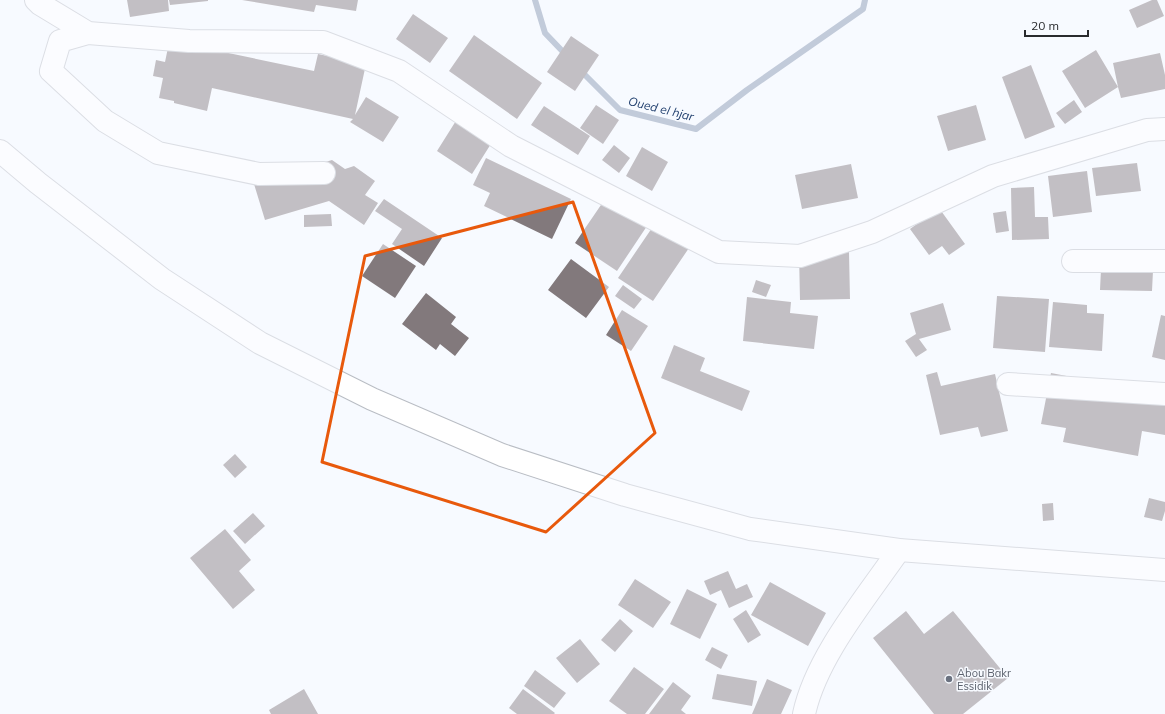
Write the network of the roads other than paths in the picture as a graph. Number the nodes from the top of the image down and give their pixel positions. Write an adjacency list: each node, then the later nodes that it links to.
1 (36, 0): 2 (street)
2 (88, 32): 3 (street); 5 (street)
3 (1165, 129)
4 (0, 150): 10 (street)
5 (324, 173)
6 (1073, 261): 7 (street)
7 (1165, 261)
8 (1008, 384): 9 (street)
9 (1165, 394)
10 (899, 550): 11 (street); 12 (street)
11 (1165, 570)
12 (804, 714)

